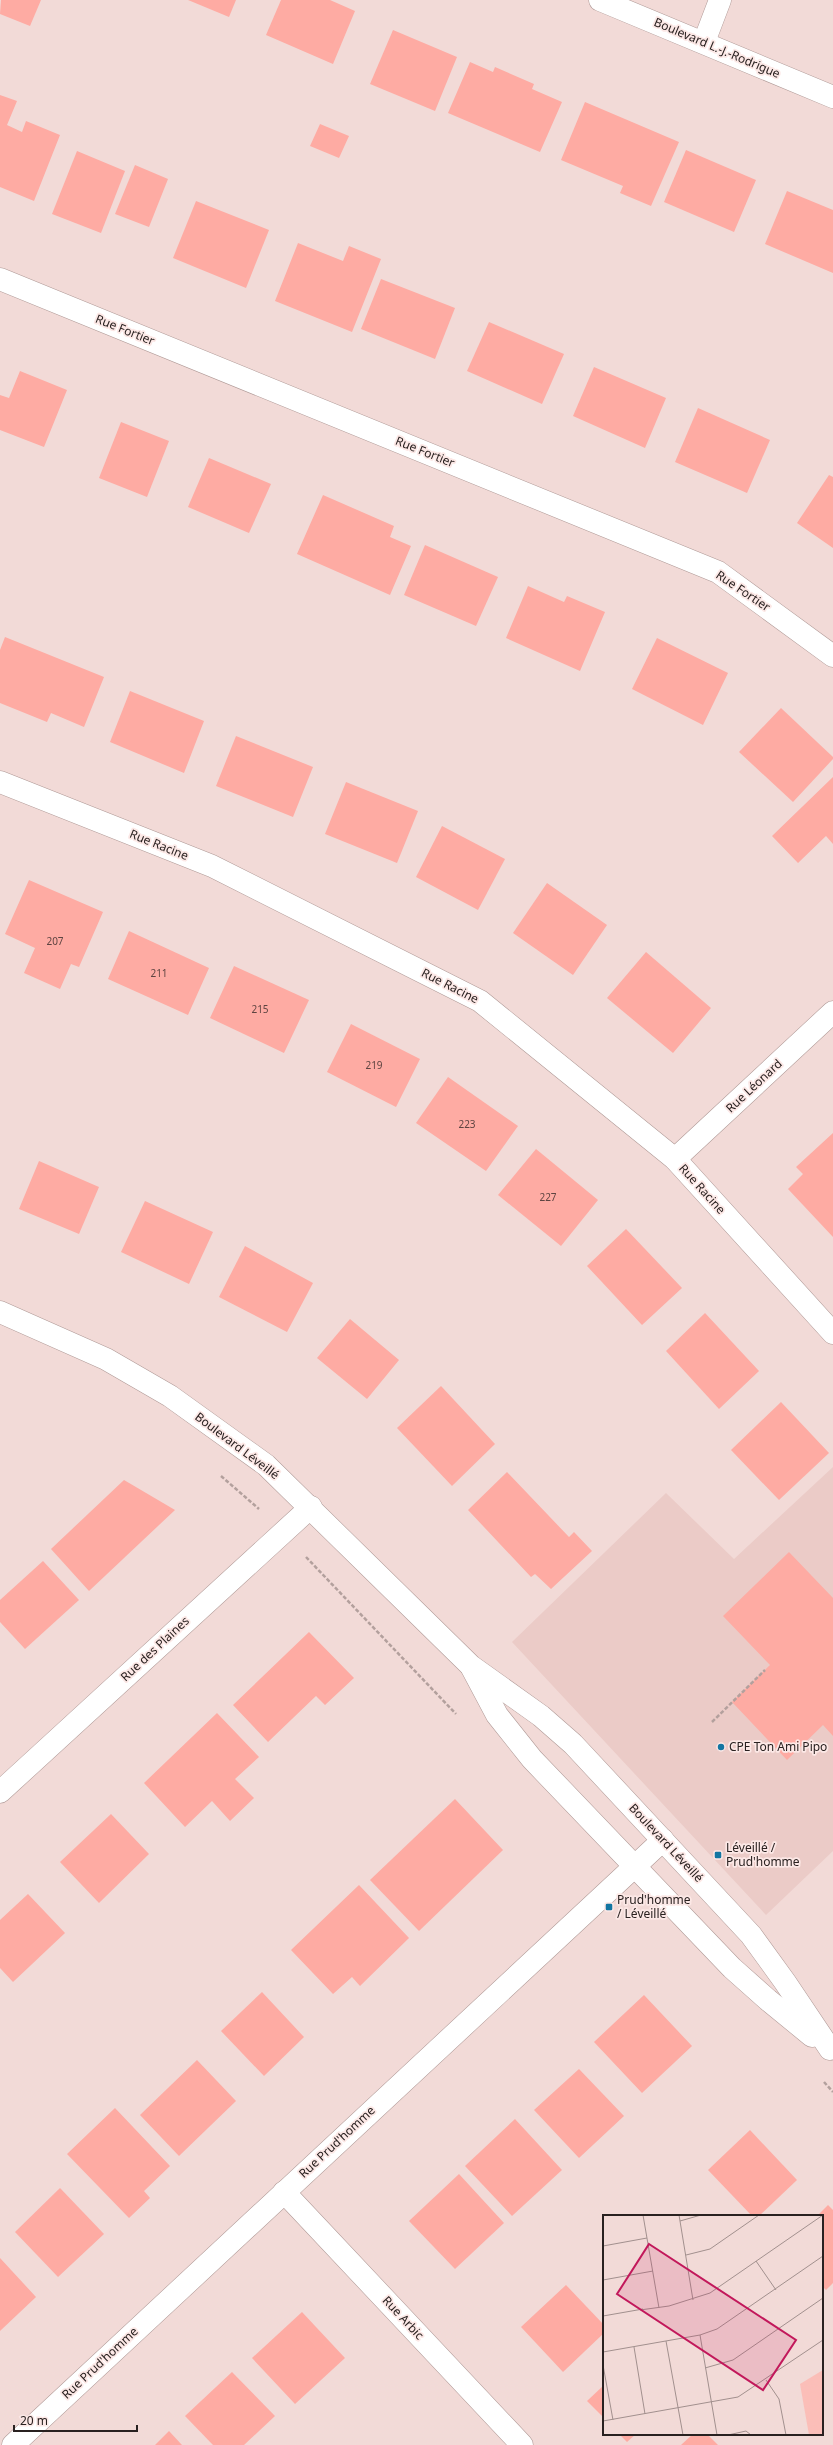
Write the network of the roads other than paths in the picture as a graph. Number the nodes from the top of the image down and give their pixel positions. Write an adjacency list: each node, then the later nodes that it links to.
1 (600, 0): 3 (street, Boulevard L.-J.-Rodrigue)
2 (720, 0): 3 (street)
3 (704, 42): 4 (street, Boulevard L.-J.-Rodrigue)
4 (833, 97)
5 (0, 279): 6 (street, Rue Fortier)
6 (833, 656)
7 (0, 782): 9 (street, Rue Racine)
8 (833, 1012): 9 (street, Rue Léonard)
9 (675, 1158): 11 (street, Rue Racine)
10 (0, 1312): 12 (street, Boulevard Léveillé)
11 (833, 1333)
12 (311, 1507): 13 (street, Boulevard Léveillé); 14 (street, Rue des Plaines)
13 (471, 1666): 15 (street, Boulevard Léveillé); 16 (street, Boulevard Léveillé)
14 (0, 1792)
15 (662, 1840): 16 (street, Rue Prud'homme); 17 (street, Boulevard Léveillé)
16 (634, 1866): 17 (street, Boulevard Léveillé); 18 (street, Rue Prud'homme)
17 (831, 2051)
18 (284, 2192): 19 (street, Rue Prud'homme); 20 (street, Rue Arbic)
19 (12, 2445)
20 (522, 2445)

